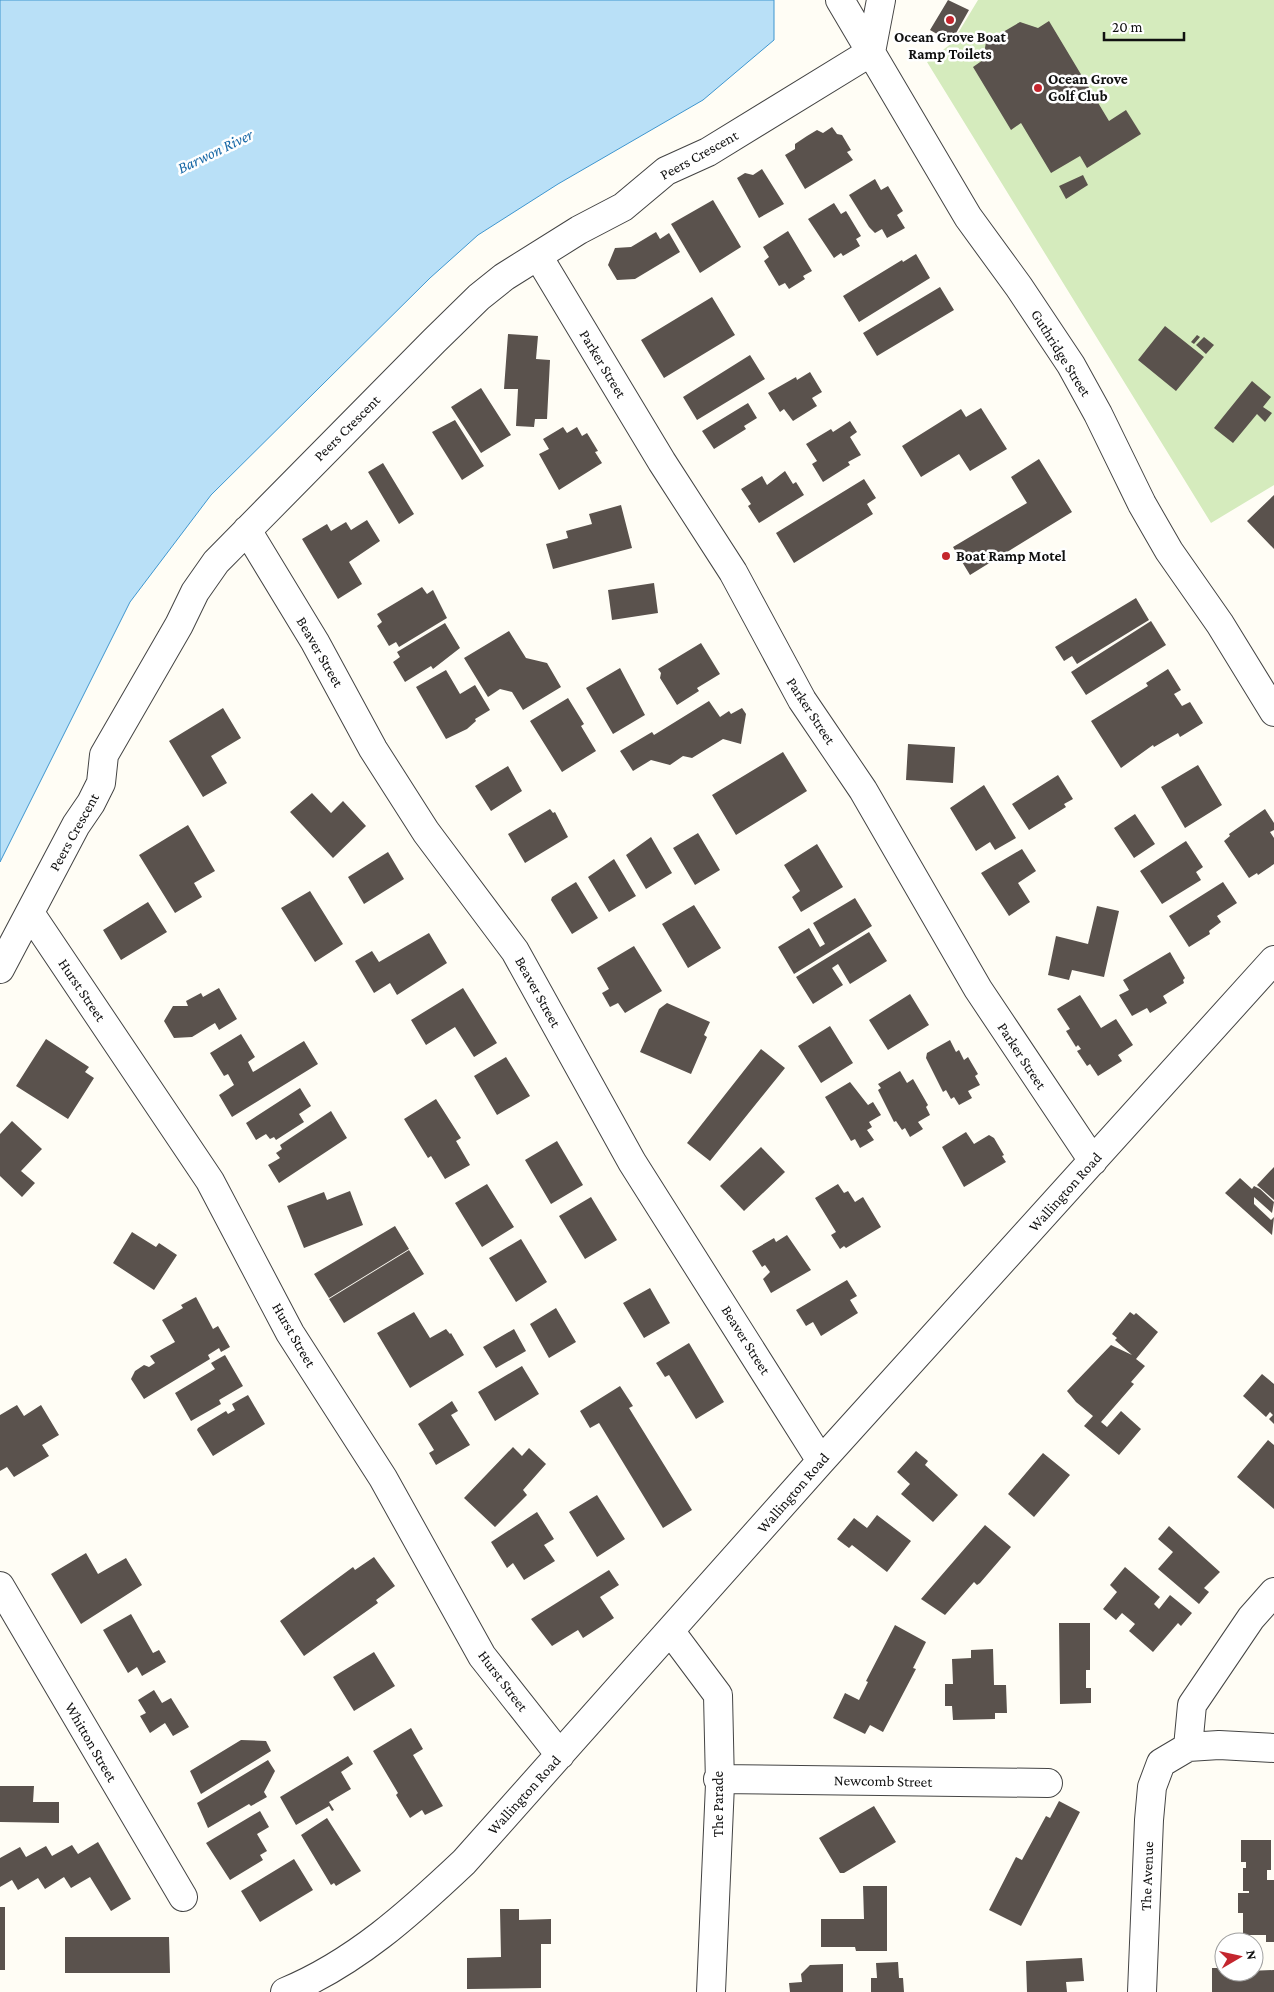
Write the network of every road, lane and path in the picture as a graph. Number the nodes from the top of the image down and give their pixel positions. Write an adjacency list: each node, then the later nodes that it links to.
1 (840, 0): 3 (street, Guthridge Street)
2 (881, 0): 3 (street)
3 (871, 52): 4 (street, Peers Crescent); 6 (street, Guthridge Street)
4 (538, 256): 5 (street, Peers Crescent); 10 (street, Parker Street)
5 (246, 530): 7 (street, Peers Crescent); 11 (street, Beaver Street)
6 (1274, 712)
7 (30, 913): 9 (street, Peers Crescent); 17 (street, Hurst Street)
8 (1274, 960): 10 (street, Wallington Road)
9 (0, 969)
10 (1093, 1161): 11 (street, Wallington Road)
11 (821, 1461): 14 (street, Wallington Road)
12 (0, 1586): 20 (street, Whitton Street)
13 (1274, 1592): 15 (street)
14 (671, 1632): 17 (street, Wallington Road); 18 (street, The Parade)
15 (1188, 1747): 16 (street); 23 (street, The Avenue)
16 (1274, 1748)
17 (560, 1755): 21 (street, Wallington Road)
18 (718, 1779): 19 (street, Newcomb Street); 22 (street, The Parade)
19 (1048, 1783)
20 (183, 1897)
21 (285, 1992)
22 (711, 1992)
23 (1142, 1992)

